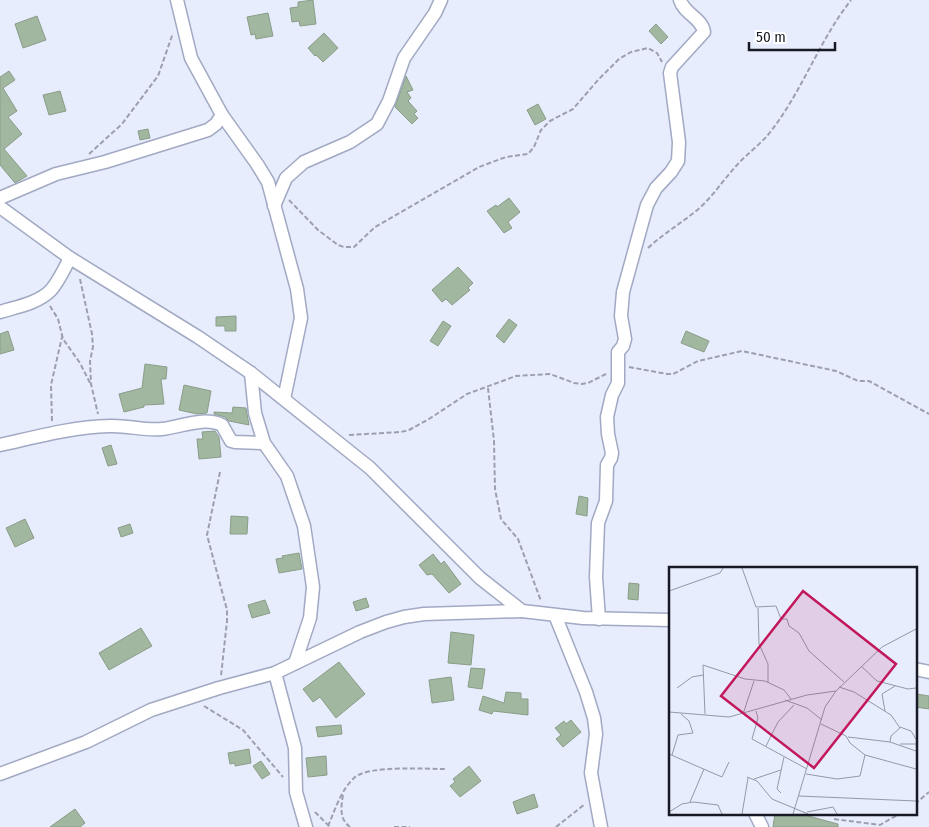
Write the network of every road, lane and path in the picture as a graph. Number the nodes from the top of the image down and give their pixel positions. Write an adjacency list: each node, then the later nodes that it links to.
1 (177, 0): 7 (street)
2 (441, 0): 9 (street)
3 (680, 0): 6 (street)
4 (851, 0): 14 (path)
5 (173, 32): 8 (path)
6 (670, 77): 9 (path); 14 (street)
7 (222, 115): 8 (street); 11 (street)
8 (79, 168): 10 (street)
9 (280, 191): 11 (street)
10 (0, 198)
11 (274, 206): 21 (street)
12 (0, 207): 13 (street)
13 (73, 261): 15 (street); 18 (street); 19 (path)
14 (632, 264): 29 (street)
15 (37, 300): 16 (street); 17 (path)
16 (0, 312)
17 (62, 336): 19 (path); 23 (path)
18 (251, 373): 21 (street); 24 (street)
19 (91, 384): 22 (path)
20 (488, 388): 28 (path)
21 (284, 399): 27 (street)
22 (101, 426): 23 (street); 24 (street)
23 (52, 434): 25 (street)
24 (264, 442): 31 (street)
25 (0, 445)
26 (220, 472): 35 (path)
27 (522, 611): 28 (street); 31 (street)
28 (550, 614): 29 (street); 42 (street)
29 (599, 619): 30 (street)
30 (669, 620)
31 (295, 663): 34 (street)
32 (916, 669): 33 (street)
33 (929, 672)
34 (276, 673): 35 (street); 39 (street)
35 (220, 688): 36 (street)
36 (189, 698): 38 (street); 39 (path)
37 (445, 769): 40 (path)
38 (0, 774)
39 (296, 792): 49 (street)
40 (344, 792): 48 (path); 50 (path)
41 (929, 792): 43 (path)
42 (595, 796): 53 (path); 54 (street)
43 (916, 803)
44 (314, 811): 48 (path)
45 (756, 814): 55 (street)
46 (899, 814): 47 (path)
47 (834, 820)
48 (329, 826)
49 (306, 827)
50 (350, 827)
51 (394, 827): 52 (path)
52 (410, 827)
53 (556, 827)
54 (601, 827)
55 (762, 827)

